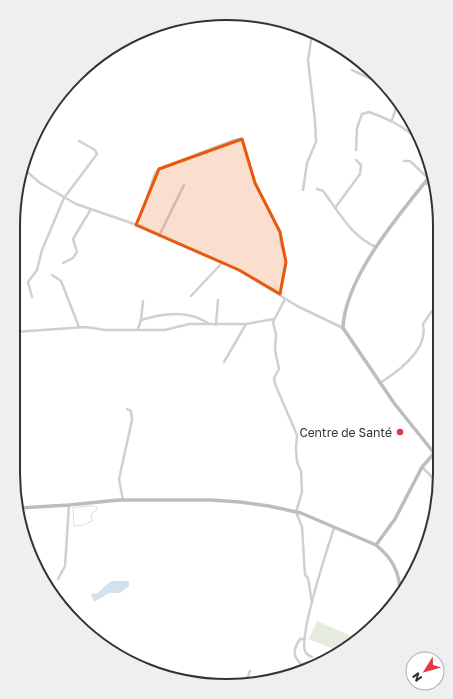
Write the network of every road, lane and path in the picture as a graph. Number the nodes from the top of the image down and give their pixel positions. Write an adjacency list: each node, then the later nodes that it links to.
1 (311, 38): 18 (street)
2 (352, 70): 3 (street)
3 (372, 79)
4 (396, 109): 5 (street)
5 (392, 120): 6 (street); 8 (street)
6 (411, 133)
7 (79, 141): 19 (street)
8 (356, 150)
9 (356, 160): 20 (street)
10 (404, 161): 12 (street)
11 (27, 172): 19 (street)
12 (426, 175)
13 (428, 180): 14 (main road)
14 (425, 184): 16 (street); 24 (main road)
15 (184, 185): 23 (street)
16 (429, 185)
17 (317, 189): 20 (street)
18 (303, 190)
19 (64, 198): 21 (street); 30 (street)
20 (336, 208): 24 (street)
21 (91, 209): 22 (street); 26 (street)
22 (136, 224): 23 (street); 28 (street)
23 (159, 236): 25 (street)
24 (376, 247): 41 (main road)
25 (222, 263): 28 (street); 29 (street)
26 (63, 264)
27 (52, 275): 40 (street)
28 (280, 294): 31 (street)
29 (192, 296)
30 (32, 297)
31 (284, 299): 35 (street); 41 (street)
32 (218, 300): 39 (street)
33 (143, 301): 36 (street)
34 (432, 311): 45 (street)
35 (274, 319): 37 (street); 54 (street)
36 (141, 320): 38 (street); 42 (street)
37 (246, 324): 39 (street); 44 (street)
38 (210, 325): 39 (street); 42 (street)
39 (216, 325)
40 (79, 327): 42 (street); 43 (street)
41 (343, 328): 45 (main road)
42 (138, 329)
43 (20, 332)
44 (224, 362)
45 (380, 383): 47 (main road)
46 (127, 409): 51 (street)
47 (433, 452)
48 (433, 454): 49 (main road)
49 (422, 467): 50 (street); 56 (main road)
50 (433, 478)
51 (123, 500): 52 (main road); 54 (main road)
52 (69, 505): 53 (main road); 57 (street)
53 (23, 508)
54 (296, 512): 55 (main road); 59 (street)
55 (334, 528): 56 (main road); 59 (street)
56 (376, 545): 58 (main road)
57 (58, 579)
58 (399, 585)
59 (312, 603): 60 (street)
60 (305, 639): 61 (street); 62 (street)
61 (312, 657)
62 (302, 665)
63 (250, 671): 64 (street)
64 (248, 678)

